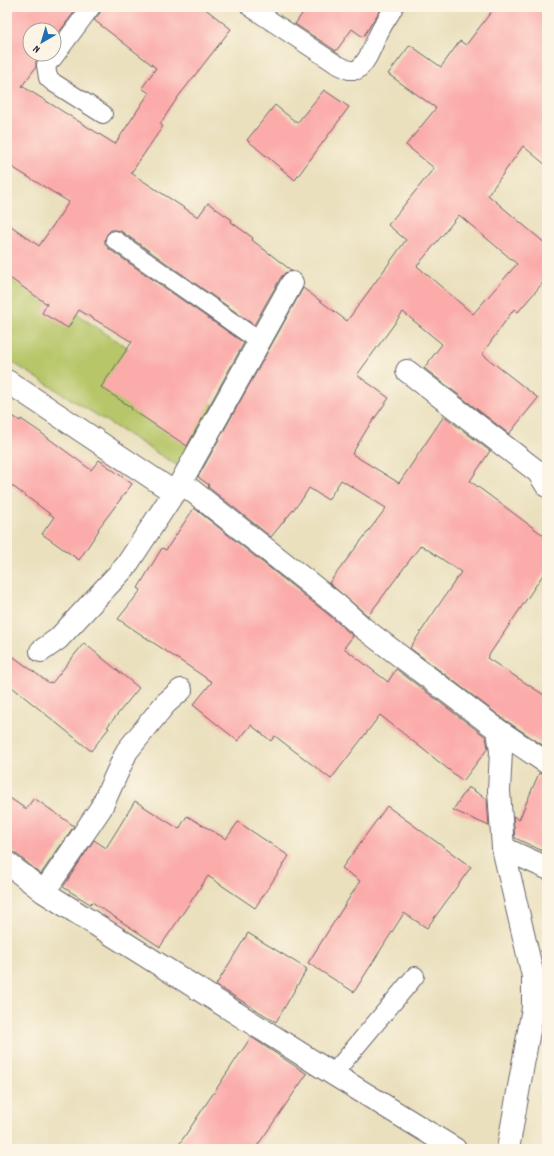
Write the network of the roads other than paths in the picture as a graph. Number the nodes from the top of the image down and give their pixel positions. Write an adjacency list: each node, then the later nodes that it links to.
1 (91, 7): 4 (lane)
2 (250, 7): 3 (lane)
3 (394, 7)
4 (103, 114)
5 (115, 240): 7 (lane)
6 (292, 282): 7 (street)
7 (258, 341): 11 (street)
8 (407, 371): 10 (street)
9 (7, 381): 11 (street)
10 (547, 486)
11 (178, 487): 12 (street); 14 (street)
12 (41, 651)
13 (181, 690): 19 (street)
14 (498, 730): 15 (street); 16 (street)
15 (547, 763)
16 (503, 848): 18 (street); 23 (street)
17 (7, 863): 19 (street)
18 (547, 868)
19 (44, 892): 21 (street)
20 (415, 976): 21 (lane)
21 (333, 1074): 22 (street)
22 (455, 1149)
23 (508, 1149)

